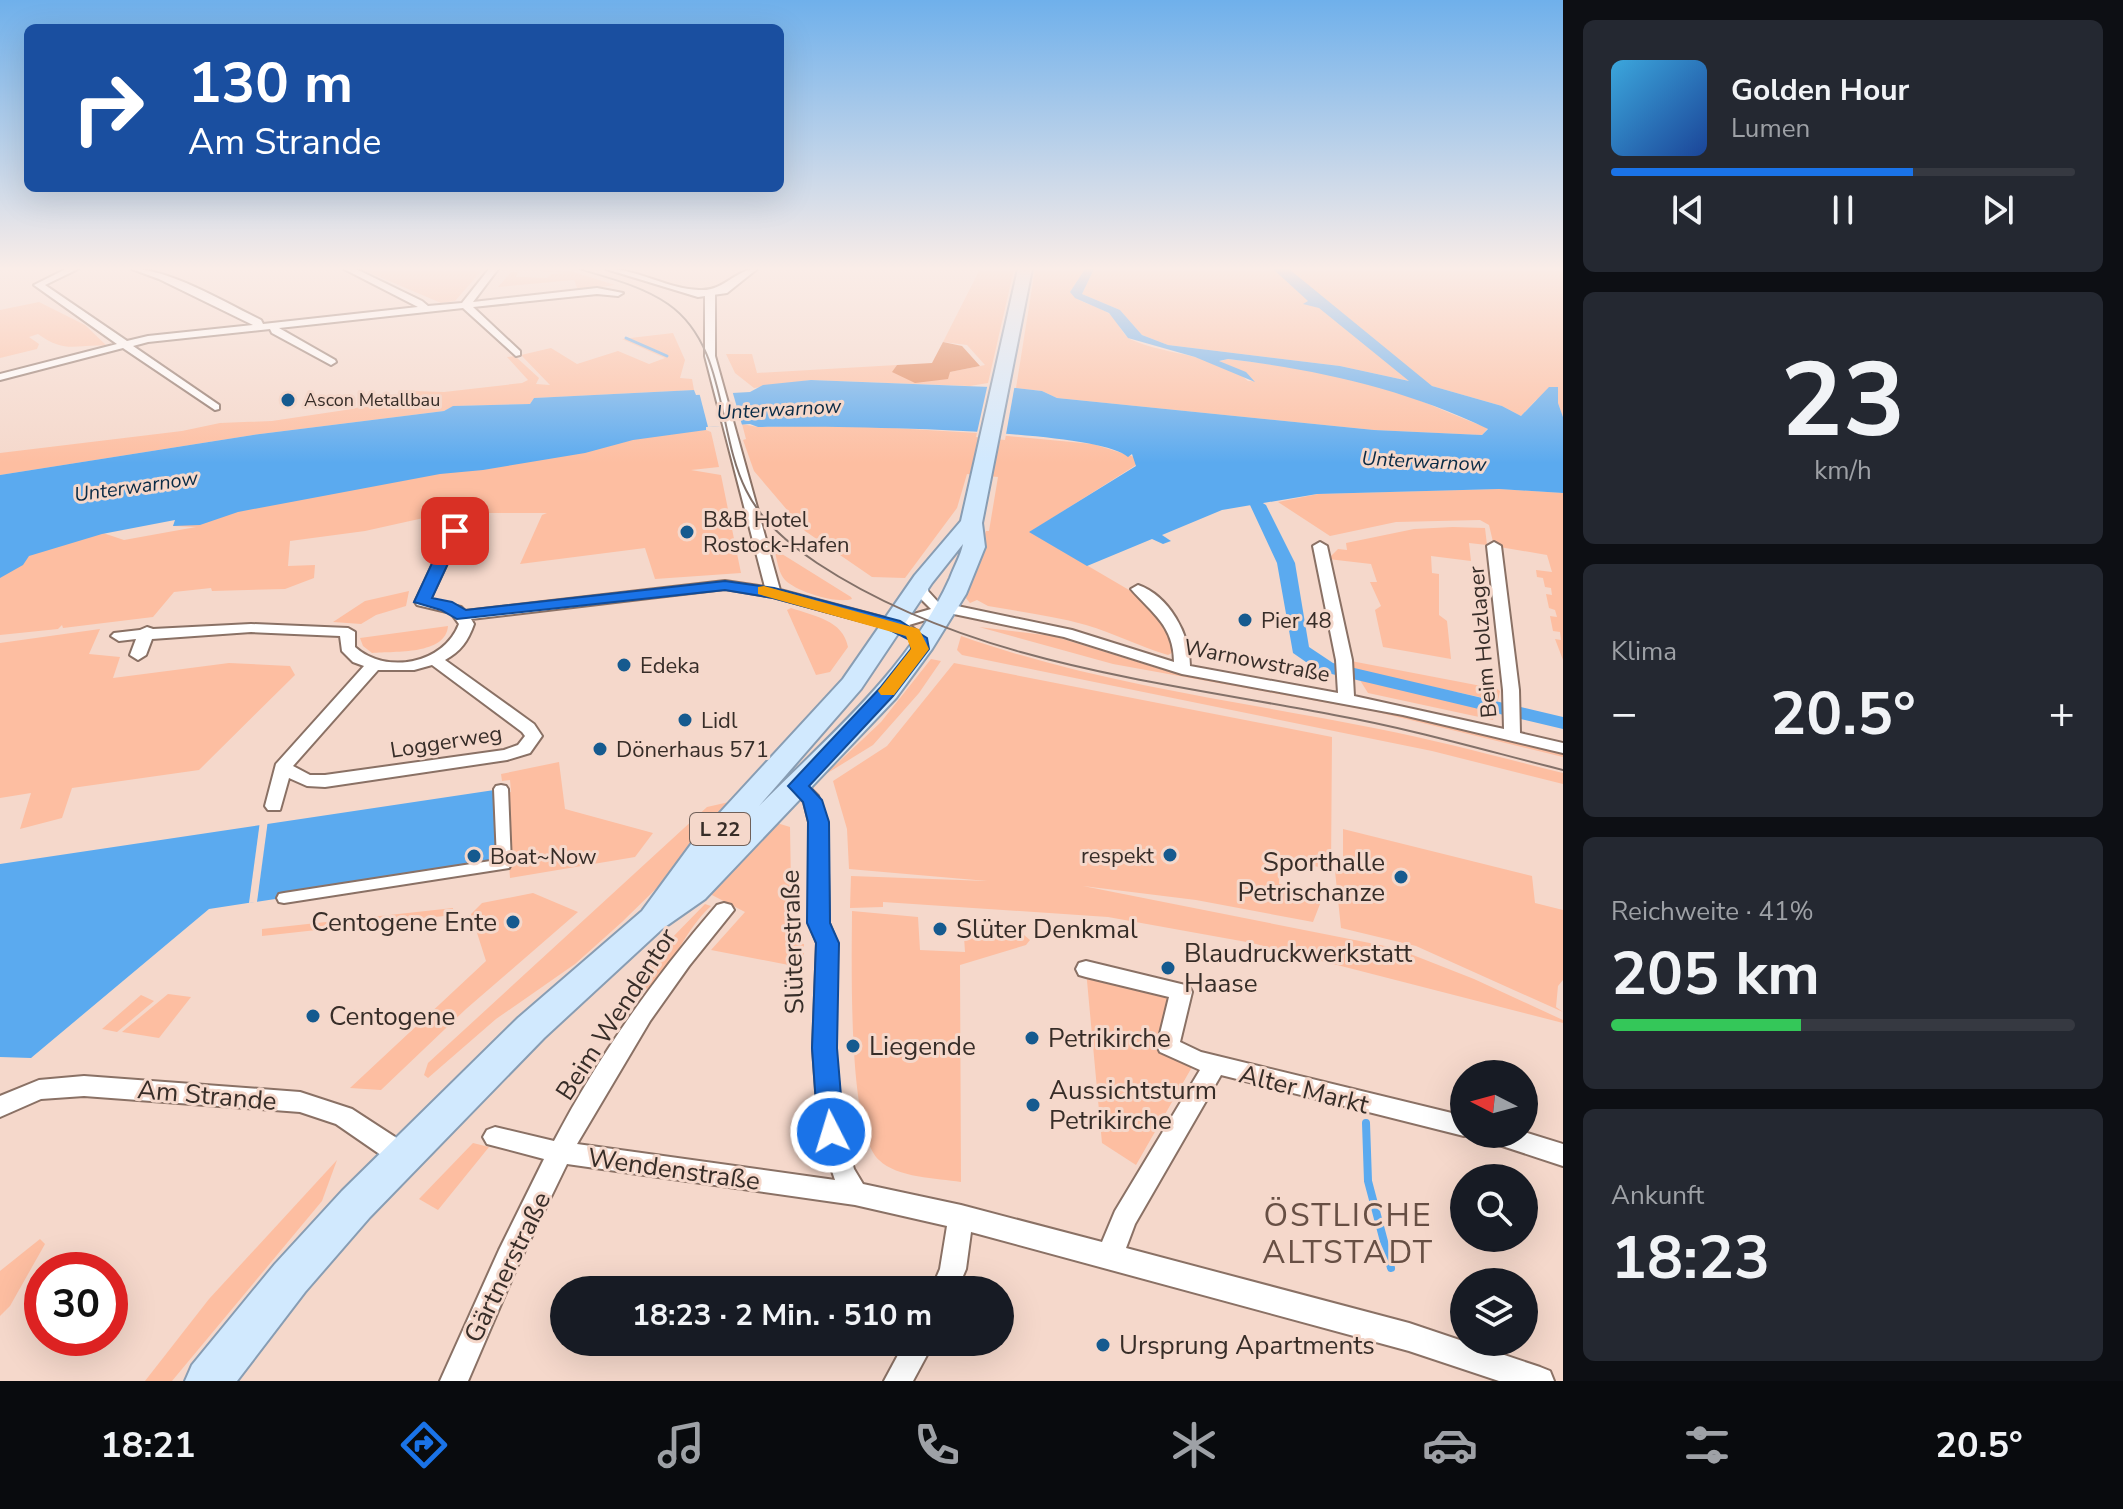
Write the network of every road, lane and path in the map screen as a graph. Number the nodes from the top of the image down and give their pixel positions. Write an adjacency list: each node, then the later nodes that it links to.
1 (107, 333): 7 (street)
2 (199, 333): 7 (street)
3 (279, 333): 9 (street)
4 (495, 333): 8 (street)
5 (708, 333): 18 (street)
6 (1012, 333): 12 (main road, L 22)
7 (124, 345): 10 (street); 11 (street)
8 (516, 353)
9 (331, 362)
10 (0, 377)
11 (215, 407)
12 (971, 523): 16 (main road, L 22); 19 (main road, L 22)
13 (457, 527): 20 (street)
14 (1320, 546): 29 (street)
15 (1494, 546): 30 (street, Beim Holzlager)
16 (922, 583): 19 (street); 21 (main road, L 22)
17 (1138, 589): 28 (street)
18 (774, 593): 20 (street); 21 (street)
19 (945, 609): 21 (street); 24 (main road, L 22); 28 (street, Warnowstraße)
20 (463, 616): 26 (street)
21 (894, 625): 24 (street); 31 (main road, L 22)
22 (147, 631): 23 (street); 25 (street); 27 (street)
23 (119, 636)
24 (920, 649): 34 (main road, L 22)
25 (138, 655)
26 (433, 659): 27 (street); 33 (street, Loggerweg)
27 (374, 665): 33 (street)
28 (1182, 669): 29 (street, Warnowstraße)
29 (1346, 693): 30 (street, Warnowstraße)
30 (1512, 727): 32 (street, Warnowstraße)
31 (800, 748): 34 (main road); 39 (main road, L 22)
32 (1563, 748)
33 (282, 768): 36 (street)
34 (798, 786): 39 (main road, L 22); 49 (street, Slüterstraße)
35 (501, 789): 37 (street)
36 (274, 806)
37 (284, 898)
38 (724, 910): 46 (street, Beim Wendentor)
39 (651, 921): 48 (main road, L 22)
40 (1086, 969): 41 (street)
41 (1214, 1067): 43 (street, Alter Markt); 51 (street, Alter Markt)
42 (0, 1107): 48 (street, Am Strande)
43 (1450, 1123)
44 (495, 1137): 46 (street, Wendenstraße)
45 (1538, 1147): 47 (street)
46 (562, 1153): 49 (street, Wendenstraße); 55 (street, Gärtnerstraße)
47 (1563, 1155)
48 (403, 1156): 54 (main road, L 22)
49 (855, 1194): 50 (street)
50 (961, 1217): 51 (street); 52 (street)
51 (1110, 1256): 57 (street)
52 (950, 1276)
53 (912, 1356): 56 (street)
54 (208, 1381)
55 (454, 1381)
56 (898, 1381)
57 (1540, 1381)

